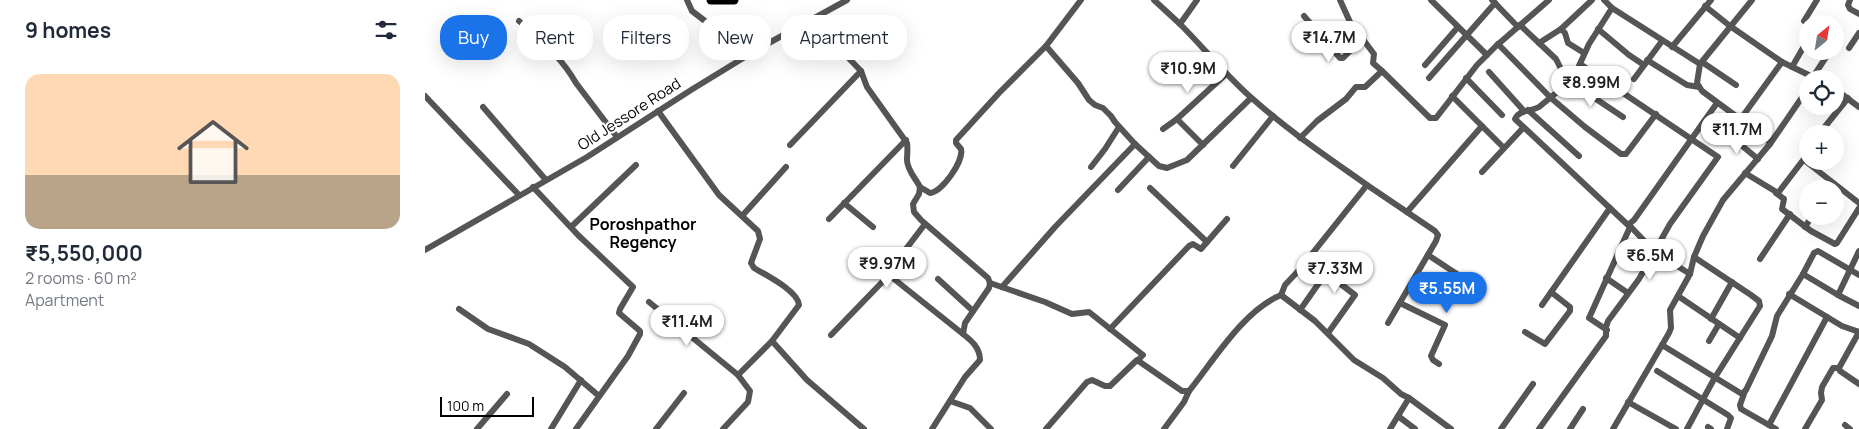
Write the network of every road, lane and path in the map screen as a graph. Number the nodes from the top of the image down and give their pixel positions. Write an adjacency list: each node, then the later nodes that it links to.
1 (687, 0): 23 (street)
2 (711, 0): 3 (highway)
3 (735, 0)
4 (847, 0): 21 (street, Old Jessore Road)
5 (1081, 0): 37 (street)
6 (1154, 0): 25 (street)
7 (1197, 0): 25 (street)
8 (1340, 0): 33 (street)
9 (1431, 0): 28 (street)
10 (1549, 0): 26 (street)
11 (1593, 0): 29 (street)
12 (1604, 0): 19 (street)
13 (1711, 0): 18 (street)
14 (1752, 0): 27 (street)
15 (1817, 0): 22 (street)
16 (1850, 0): 20 (street)
17 (1493, 2): 26 (street); 32 (street)
18 (1705, 6): 27 (street); 38 (street)
19 (1612, 8): 30 (street); 34 (street)
20 (1859, 14)
21 (821, 15)
22 (1808, 15)
23 (699, 16)
24 (1305, 16): 33 (street)
25 (1180, 24): 56 (street)
26 (1519, 26): 35 (street); 36 (street)
27 (1730, 26): 47 (street); 48 (street)
28 (1458, 27): 32 (street); 50 (street)
29 (1561, 29): 35 (street); 40 (street)
30 (1598, 29): 40 (street); 46 (street)
31 (1859, 33): 39 (street)
32 (1467, 35): 41 (street); 57 (street)
33 (1362, 39): 54 (street)
34 (1662, 41): 38 (street); 46 (street)
35 (1539, 43): 60 (street)
36 (1498, 44): 41 (street); 67 (street)
37 (1046, 46): 83 (street); 110 (street)
38 (1672, 47): 48 (street)
39 (1849, 48)
40 (1585, 53): 49 (street)
41 (1487, 55): 58 (street)
42 (1799, 55): 51 (street)
43 (559, 60): 86 (street)
44 (741, 60): 73 (street, Old Jessore Road)
45 (850, 60): 53 (street)
46 (1646, 62): 59 (street); 62 (street)
47 (1781, 62): 51 (street); 80 (street)
48 (1701, 63): 61 (street); 62 (street)
49 (1580, 64): 60 (street); 75 (street)
50 (1425, 65)
51 (1792, 67): 52 (street)
52 (1799, 70)
53 (861, 71): 89 (street); 92 (street)
54 (1382, 71): 65 (street); 87 (street)
55 (1489, 72): 74 (street)
56 (1225, 74): 66 (street); 79 (street)
57 (1429, 78)
58 (1466, 78): 65 (street); 76 (street)
59 (1634, 79)
60 (1571, 82): 67 (street); 78 (street)
61 (1736, 85)
62 (1699, 87): 69 (street)
63 (1844, 95): 68 (street)
64 (425, 96): 115 (street)
65 (1452, 96): 82 (street)
66 (1251, 98): 77 (street); 93 (street)
67 (1551, 98): 74 (street); 75 (street)
68 (1848, 98): 72 (street); 81 (street)
69 (1717, 102): 80 (street); 88 (street)
70 (1799, 102): 91 (street)
71 (483, 107): 106 (street)
72 (1859, 107)
73 (658, 111): 86 (street, Old Jessore Road); 122 (street)
74 (1526, 111): 84 (street); 95 (street)
75 (1656, 114): 88 (street)
76 (1502, 115)
77 (1273, 116): 87 (street); 99 (street)
78 (1623, 117)
79 (1177, 119): 85 (street); 93 (street)
80 (1739, 119): 91 (street); 97 (street)
81 (1826, 125)
82 (1482, 126): 94 (street); 120 (street)
83 (1119, 127): 90 (street); 101 (street)
84 (1523, 128): 94 (street); 118 (street)
85 (1163, 129)
86 (617, 137): 106 (street, Old Jessore Road)
87 (1300, 138): 108 (street)
88 (1692, 138): 126 (street); 133 (street)
89 (906, 140): 110 (street); 116 (street)
90 (1135, 144): 96 (street); 149 (street)
91 (1770, 144): 97 (street)
92 (790, 145)
93 (1203, 145): 96 (street)
94 (1504, 148): 104 (street)
95 (1579, 156)
96 (1149, 157): 112 (street)
97 (1758, 159): 105 (street)
98 (636, 166): 128 (street)
99 (1233, 166)
100 (786, 167): 122 (street)
101 (1091, 167)
102 (1799, 167): 113 (street)
103 (1817, 170): 107 (street)
104 (1483, 172)
105 (1745, 173): 113 (street); 135 (street)
106 (546, 180): 109 (street, Old Jessore Road)
107 (1826, 180)
108 (1367, 185): 120 (street); 136 (street)
109 (533, 187): 115 (street, Old Jessore Road); 128 (street)
110 (920, 187): 125 (street)
111 (1149, 188): 130 (street)
112 (1118, 190)
113 (1776, 193): 121 (street)
114 (1844, 194): 117 (street)
115 (519, 195): 131 (street, Old Jessore Road)
116 (844, 203): 123 (street); 127 (street)
117 (1859, 203)
118 (1610, 208): 126 (street); 150 (street)
119 (1859, 208): 129 (street)
120 (1407, 212): 134 (street)
121 (1789, 214): 129 (street); 137 (street)
122 (742, 216): 175 (street)
123 (829, 219)
124 (1227, 219): 130 (street)
125 (925, 224): 142 (street); 148 (street)
126 (1629, 225): 133 (street); 145 (street)
127 (873, 226)
128 (571, 227): 191 (street)
129 (1805, 227)
130 (1207, 242): 167 (street)
131 (425, 250)
132 (1859, 251): 138 (street)
133 (1655, 252): 140 (street); 151 (street)
134 (1428, 255): 144 (street); 157 (street)
135 (1694, 258): 140 (street); 147 (street)
136 (1308, 259): 139 (street); 154 (street)
137 (1760, 259)
138 (1850, 270): 141 (street); 143 (street); 153 (street)
139 (1326, 273): 161 (street); 171 (street)
140 (1690, 274): 155 (street)
141 (1803, 274): 152 (street); 153 (street)
142 (889, 275): 172 (street); 173 (street)
143 (1859, 275)
144 (1463, 278)
145 (1606, 278): 151 (street); 168 (street)
146 (938, 279): 162 (street)
147 (1732, 282): 164 (street); 174 (street)
148 (990, 283): 149 (street); 162 (street)
149 (1002, 287): 167 (street)
150 (1551, 292): 158 (street); 169 (street)
151 (1628, 293): 168 (street)
152 (1789, 294): 163 (street); 188 (street)
153 (1838, 294): 159 (street)
154 (1281, 295): 161 (street); 187 (street)
155 (1678, 296): 164 (street); 177 (street)
156 (649, 302): 182 (street)
157 (1400, 303): 165 (street); 179 (street)
158 (1542, 305)
159 (1859, 306)
160 (459, 309): 184 (street)
161 (1300, 310): 171 (street)
162 (973, 311): 172 (street)
163 (1827, 317): 170 (street); 198 (street)
164 (1711, 319): 166 (street)
165 (1388, 323)
166 (1719, 324): 174 (street); 176 (street)
167 (1111, 329): 178 (street)
168 (1607, 330): 213 (street)
169 (1525, 332)
170 (1859, 332): 180 (street)
171 (1329, 333): 192 (street)
172 (963, 334): 194 (street)
173 (831, 335)
174 (1740, 338): 183 (street)
175 (772, 341): 182 (street); 204 (street)
176 (1709, 341)
177 (1661, 345): 183 (street); 195 (street)
178 (1138, 360): 187 (street); 207 (street)
179 (1439, 364)
180 (1839, 368): 186 (street); 220 (street)
181 (1657, 371): 193 (street)
182 (738, 375): 203 (street)
183 (1715, 379): 188 (street); 193 (street)
184 (581, 380): 191 (street); 200 (street)
185 (1533, 384): 212 (street)
186 (1859, 384)
187 (1189, 391): 208 (street)
188 (1745, 391): 198 (street)
189 (684, 393): 202 (street)
190 (507, 394): 199 (street)
191 (599, 396): 201 (street)
192 (1409, 398): 197 (street); 211 (street)
193 (1704, 399): 217 (street); 218 (street)
194 (950, 401): 205 (street); 206 (street)
195 (1628, 402): 215 (street); 216 (street)
196 (1583, 409): 214 (street)
197 (1398, 416): 209 (street); 210 (street)
198 (1769, 425): 219 (street)
199 (477, 429)
200 (551, 429)
201 (576, 429)
202 (656, 429)
203 (723, 429)
204 (864, 429)
205 (932, 429)
206 (991, 429)
207 (1046, 429)
208 (1164, 429)
209 (1390, 429)
210 (1415, 429)
211 (1451, 429)
212 (1501, 429)
213 (1539, 429)
214 (1570, 429)
215 (1613, 429)
216 (1676, 429)
217 (1687, 429)
218 (1727, 429)
219 (1776, 429)
220 (1805, 429)

